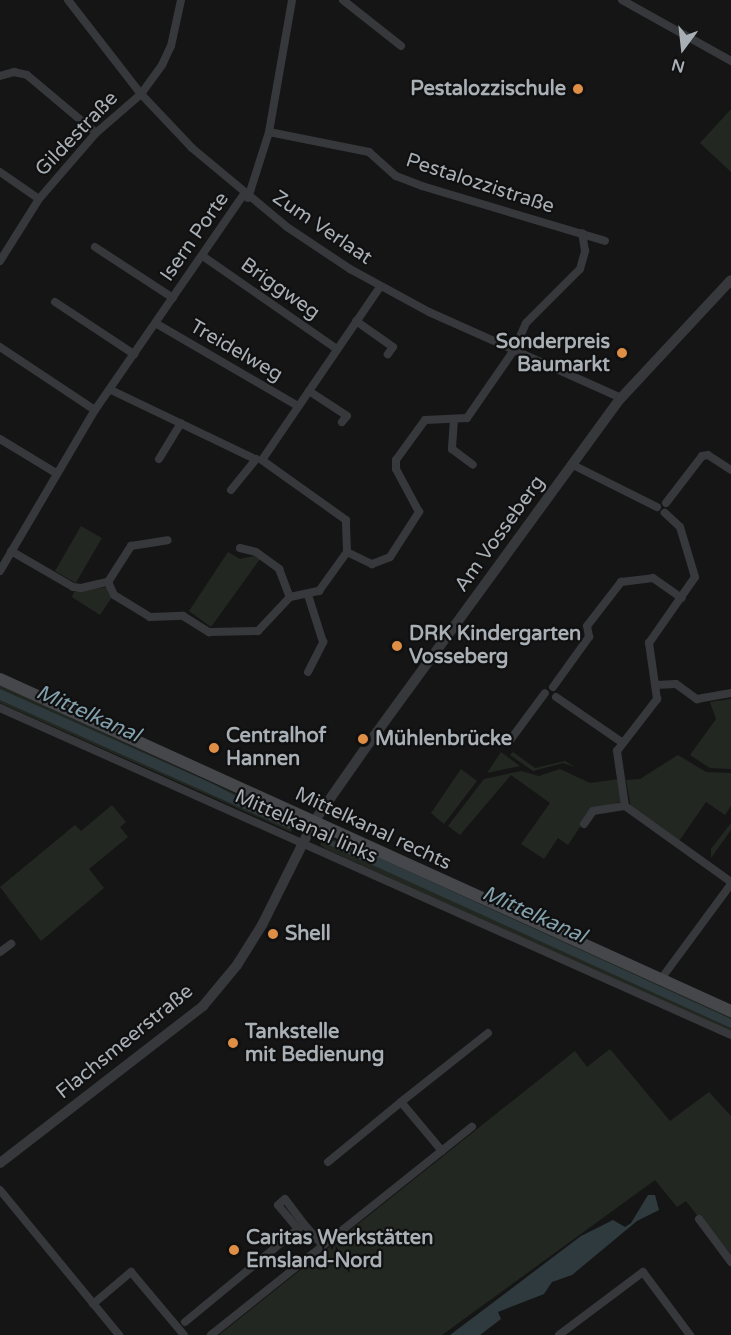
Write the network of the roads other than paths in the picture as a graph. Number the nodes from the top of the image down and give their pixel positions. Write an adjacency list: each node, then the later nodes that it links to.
1 (68, 0): 9 (street, Zum Verlaat)
2 (181, 0): 9 (street, Gildestraße)
3 (292, 0): 10 (street, Isern Porte)
4 (343, 0): 6 (street)
5 (622, 0): 7 (street)
6 (401, 46)
7 (731, 61)
8 (0, 76): 11 (street)
9 (141, 94): 11 (street, Gildestraße); 13 (street, Zum Verlaat)
10 (269, 132): 13 (street, Isern Porte); 15 (street, Pestalozzistraße)
11 (96, 133): 14 (street, Gildestraße)
12 (0, 172): 14 (street, Gildestraße)
13 (246, 196): 18 (street, Isern Porte); 21 (street, Zum Verlaat)
14 (39, 199): 19 (street, Gildestraße)
15 (582, 233): 16 (street, Pestalozzistraße); 28 (street)
16 (605, 241)
17 (95, 247): 22 (street, Isern Porte)
18 (204, 257): 22 (street, Isern Porte); 27 (street, Briggweg)
19 (0, 261)
20 (731, 280): 33 (street, Am Vosseberg)
21 (380, 287): 24 (street); 28 (street, Zum Verlaat)
22 (173, 298): 25 (street, Isern Porte)
23 (55, 302): 29 (street)
24 (356, 321): 27 (street); 30 (street)
25 (157, 324): 29 (street, Isern Porte); 34 (street, Treidelweg)
26 (0, 347): 35 (street)
27 (337, 349): 32 (street)
28 (514, 350): 33 (street, Zum Verlaat); 36 (street)
29 (134, 354): 31 (street, Isern Porte)
30 (388, 354)
31 (111, 390): 35 (street, Isern Porte); 38 (street)
32 (309, 391): 34 (street); 37 (street)
33 (621, 398): 43 (street, Am Vosseberg)
34 (298, 406): 41 (street)
35 (95, 410): 45 (street, Isern Porte)
36 (454, 419): 42 (street); 53 (street)
37 (342, 422)
38 (181, 423): 40 (street); 41 (street)
39 (0, 439): 45 (street)
40 (159, 459)
41 (257, 459): 46 (street); 53 (street)
42 (473, 465)
43 (573, 465): 48 (street); 69 (street, Am Vosseberg)
44 (731, 470): 47 (street)
45 (56, 473): 52 (street, Isern Porte)
46 (231, 490)
47 (666, 503): 48 (street); 49 (street)
48 (657, 507): 49 (street)
49 (665, 513): 58 (street)
50 (168, 540): 55 (street)
51 (240, 548): 57 (street)
52 (11, 551): 54 (street, Isern Porte); 55 (street)
53 (347, 552): 56 (street)
54 (0, 570)
55 (108, 582): 57 (street)
56 (308, 595): 57 (street); 59 (street)
57 (290, 597)
58 (682, 598): 61 (street); 62 (street)
59 (308, 672)
60 (0, 679): 69 (main road, Mittelkanal rechts)
61 (656, 685): 63 (street); 65 (street)
62 (551, 692): 65 (street); 66 (street)
63 (731, 693)
64 (0, 708): 69 (street, Mittelkanal links)
65 (623, 743): 67 (street)
66 (507, 744)
67 (625, 806): 68 (street); 70 (street)
68 (584, 824)
69 (308, 833): 73 (main road, Mittelkanal rechts); 76 (street, Mittelkanal links); 81 (street, Flachsmeerstraße)
70 (731, 883): 73 (street)
71 (11, 944): 72 (street)
72 (0, 952)
73 (661, 979): 74 (main road, Mittelkanal rechts)
74 (731, 1011)
75 (488, 1033): 77 (street)
76 (731, 1035)
77 (401, 1102): 79 (street); 80 (street)
78 (472, 1127): 79 (street)
79 (442, 1151): 84 (street)
80 (328, 1162)
81 (0, 1163)
82 (0, 1190): 86 (street)
83 (699, 1219): 85 (street)
84 (323, 1246): 87 (street); 90 (street)
85 (731, 1262)
86 (93, 1304): 88 (street); 89 (street)
87 (185, 1322)
88 (119, 1335)
89 (184, 1335)
90 (211, 1335)
91 (560, 1335): 92 (street)
92 (690, 1335)

